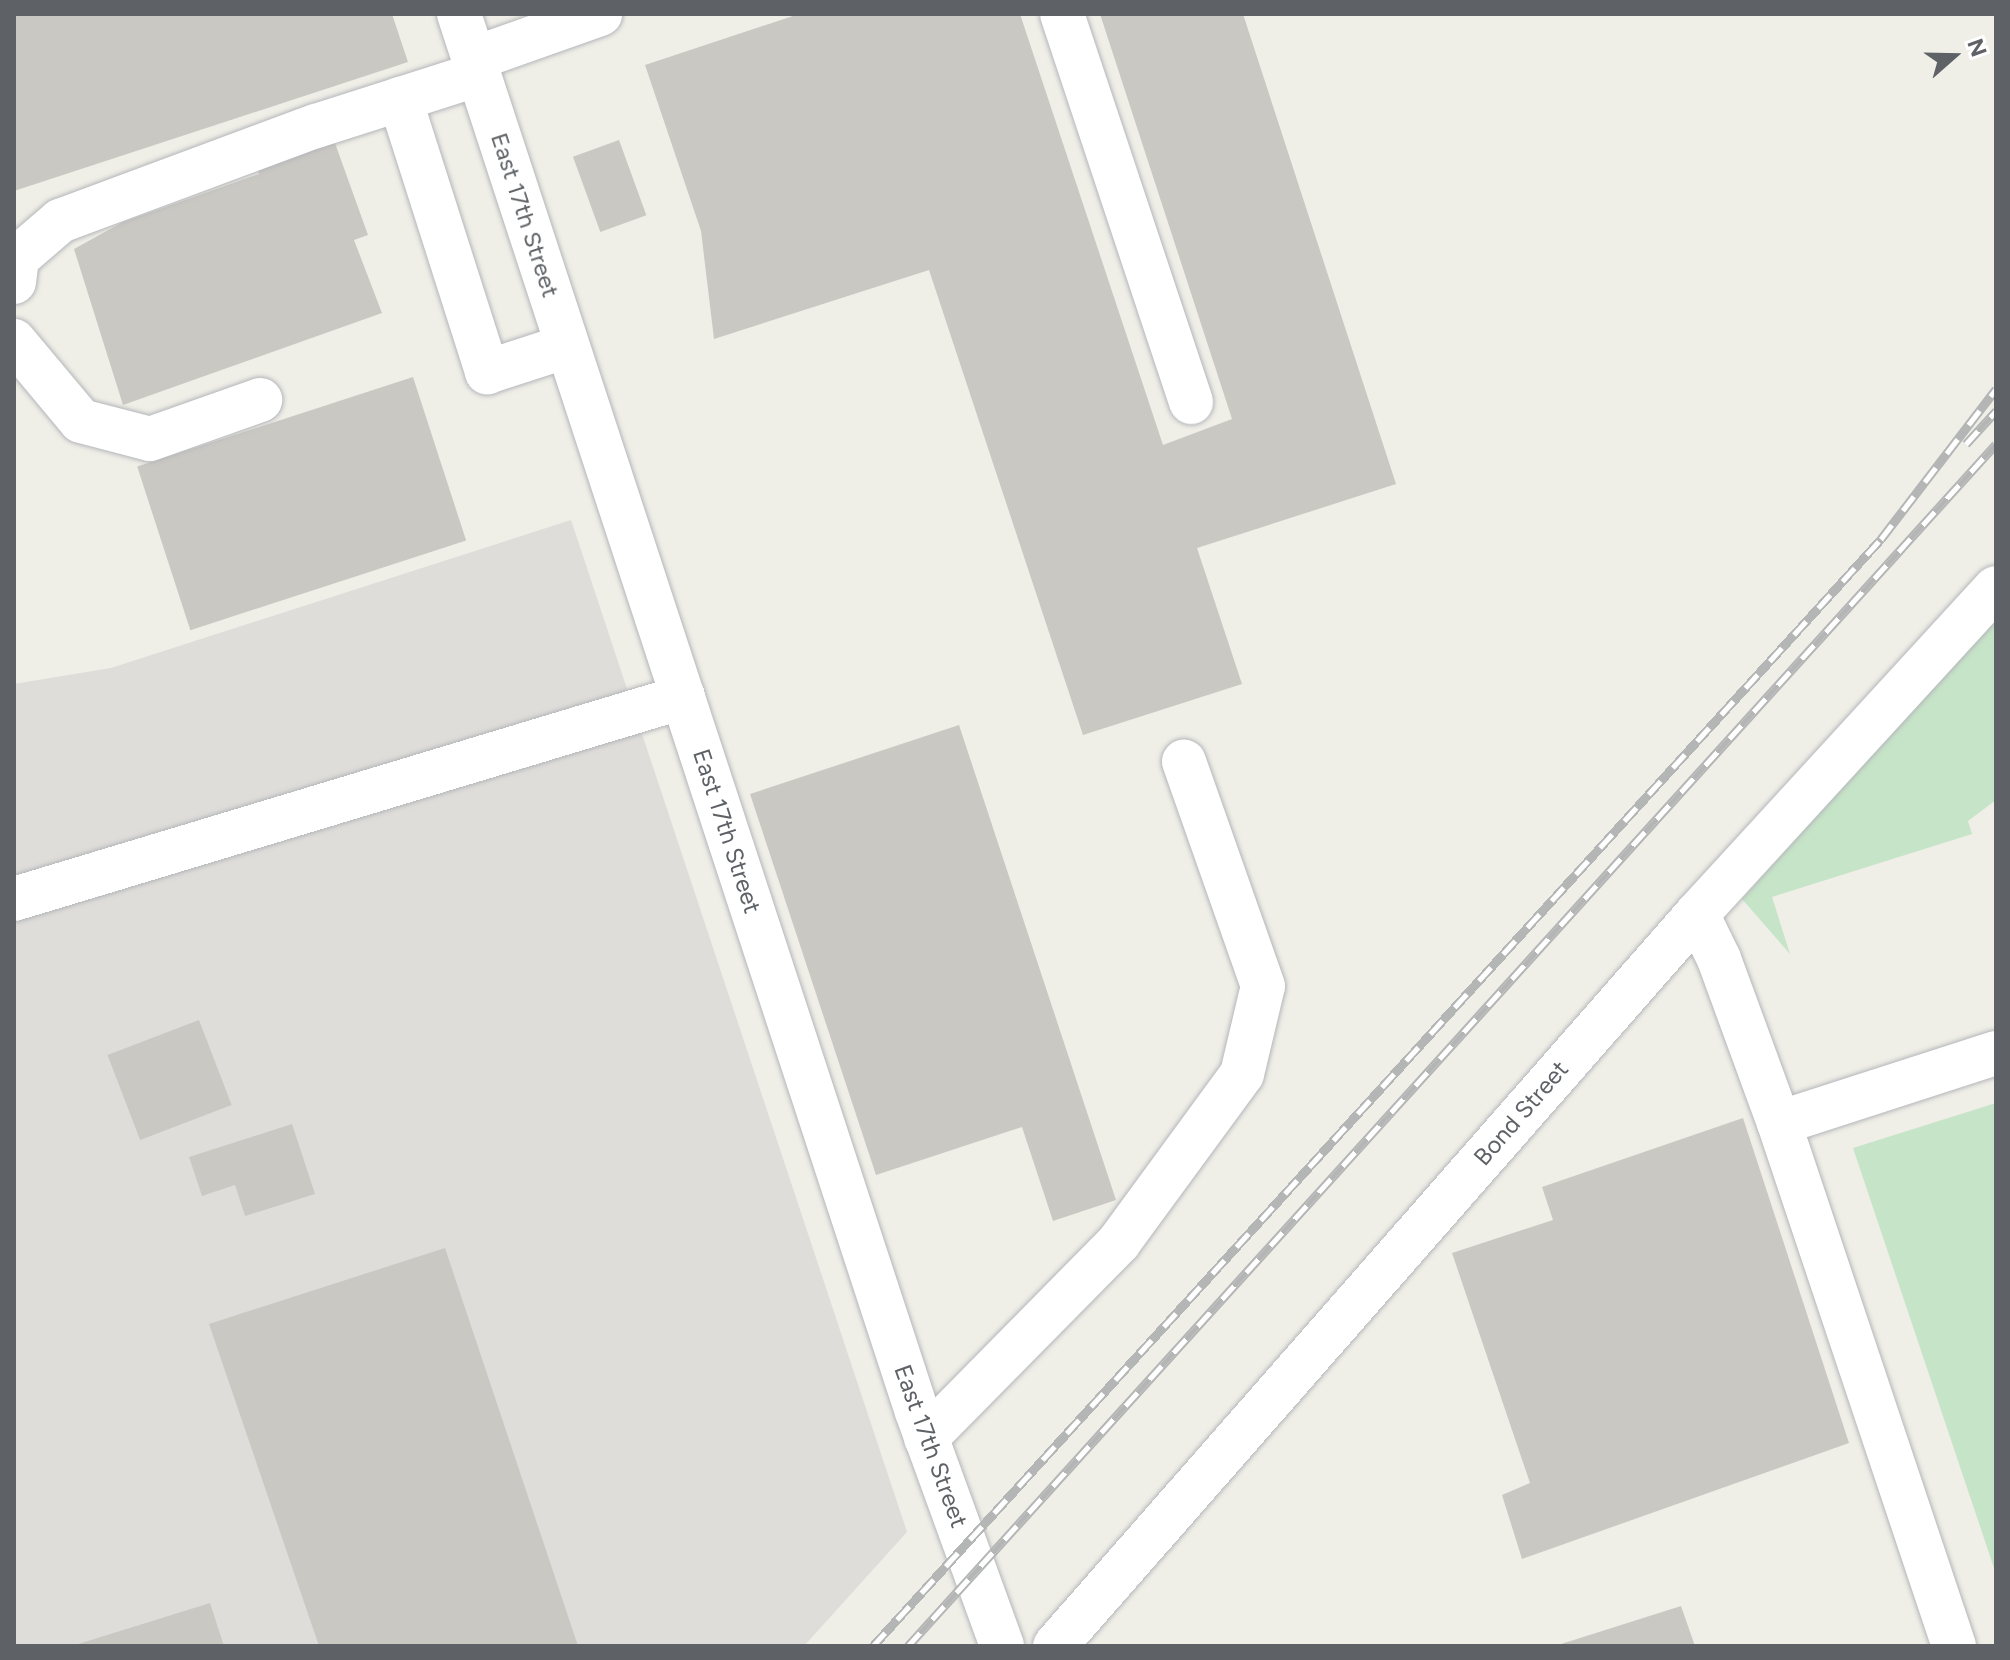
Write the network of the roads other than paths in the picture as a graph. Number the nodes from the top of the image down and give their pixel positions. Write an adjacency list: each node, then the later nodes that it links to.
1 (459, 14): 4 (street, East 17th Street)
2 (600, 14): 4 (street)
3 (1062, 14): 10 (street)
4 (476, 66): 5 (street); 8 (street, East 17th Street)
5 (400, 99): 6 (street); 8 (street)
6 (14, 282)
7 (14, 341): 9 (street)
8 (567, 346): 12 (street, East 17th Street)
9 (260, 400)
10 (1191, 402)
11 (1996, 588): 15 (street, Bond Street)
12 (683, 697): 14 (street); 18 (street, East 17th Street)
13 (1184, 762): 18 (street)
14 (14, 899)
15 (1697, 914): 17 (street); 20 (street, Bond Street)
16 (1996, 1053): 17 (street)
17 (1779, 1123): 21 (street)
18 (926, 1438): 19 (street, East 17th Street)
19 (1002, 1646)
20 (1055, 1646)
21 (1954, 1646)

